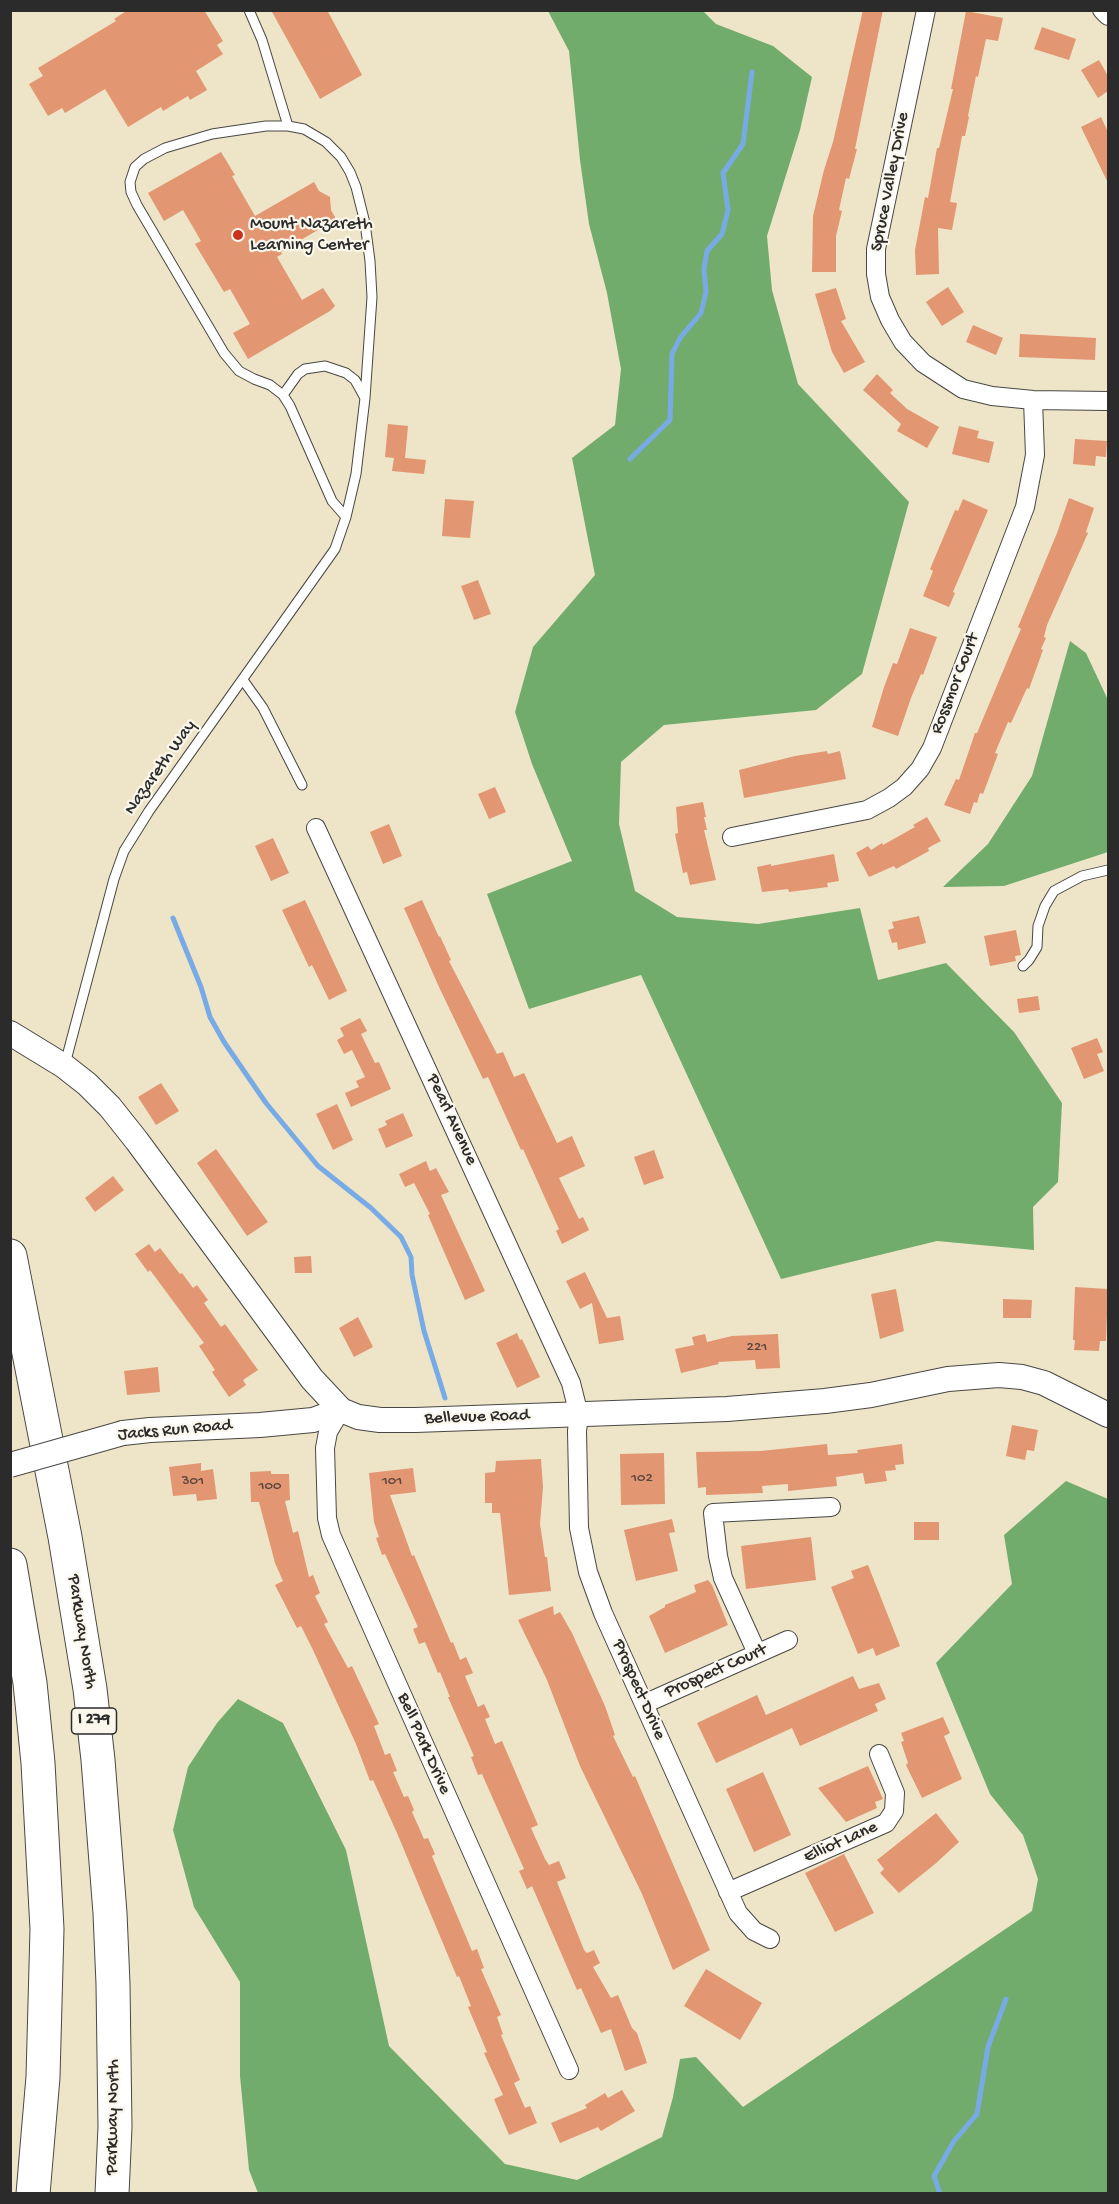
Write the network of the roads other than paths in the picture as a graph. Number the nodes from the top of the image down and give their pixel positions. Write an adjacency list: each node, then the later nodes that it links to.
1 (249, 10): 5 (lane)
2 (926, 10): 8 (street, Spruce Valley Drive)
3 (1102, 10): 4 (street)
4 (1108, 16)
5 (288, 126): 6 (lane); 7 (lane, Nazareth Way)
6 (283, 395): 7 (lane); 10 (lane)
7 (365, 398): 10 (lane, Nazareth Way)
8 (1033, 400): 9 (street, Spruce Valley Drive); 14 (street, Rossmor Court)
9 (1108, 401)
10 (346, 517): 11 (lane, Nazareth Way)
11 (243, 680): 12 (lane); 18 (lane, Nazareth Way)
12 (302, 785)
13 (316, 828): 21 (street, Pearl Avenue)
14 (732, 837)
15 (1108, 870): 16 (lane)
16 (1023, 966)
17 (10, 1033): 18 (street, Bellevue Road)
18 (64, 1066): 20 (street, Bellevue Road)
19 (10, 1256): 34 (highway, Parkway North / I 279)
20 (341, 1410): 21 (street, Bellevue Road); 23 (street, Jacks Run Road, bridge); 32 (street, Bell Park Drive)
21 (579, 1415): 22 (street, Bellevue Road); 28 (street, Prospect Drive)
22 (1108, 1415)
23 (10, 1465)
24 (831, 1507): 27 (street)
25 (10, 1565): 33 (highway)
26 (788, 1640): 27 (street, Prospect Court)
27 (757, 1653): 28 (street, Prospect Court)
28 (644, 1704): 30 (street, Prospect Drive)
29 (879, 1754): 30 (street, Elliot Lane)
30 (728, 1892): 31 (street, Prospect Drive)
31 (770, 1940)
32 (569, 2070)
33 (33, 2193)
34 (112, 2193)

